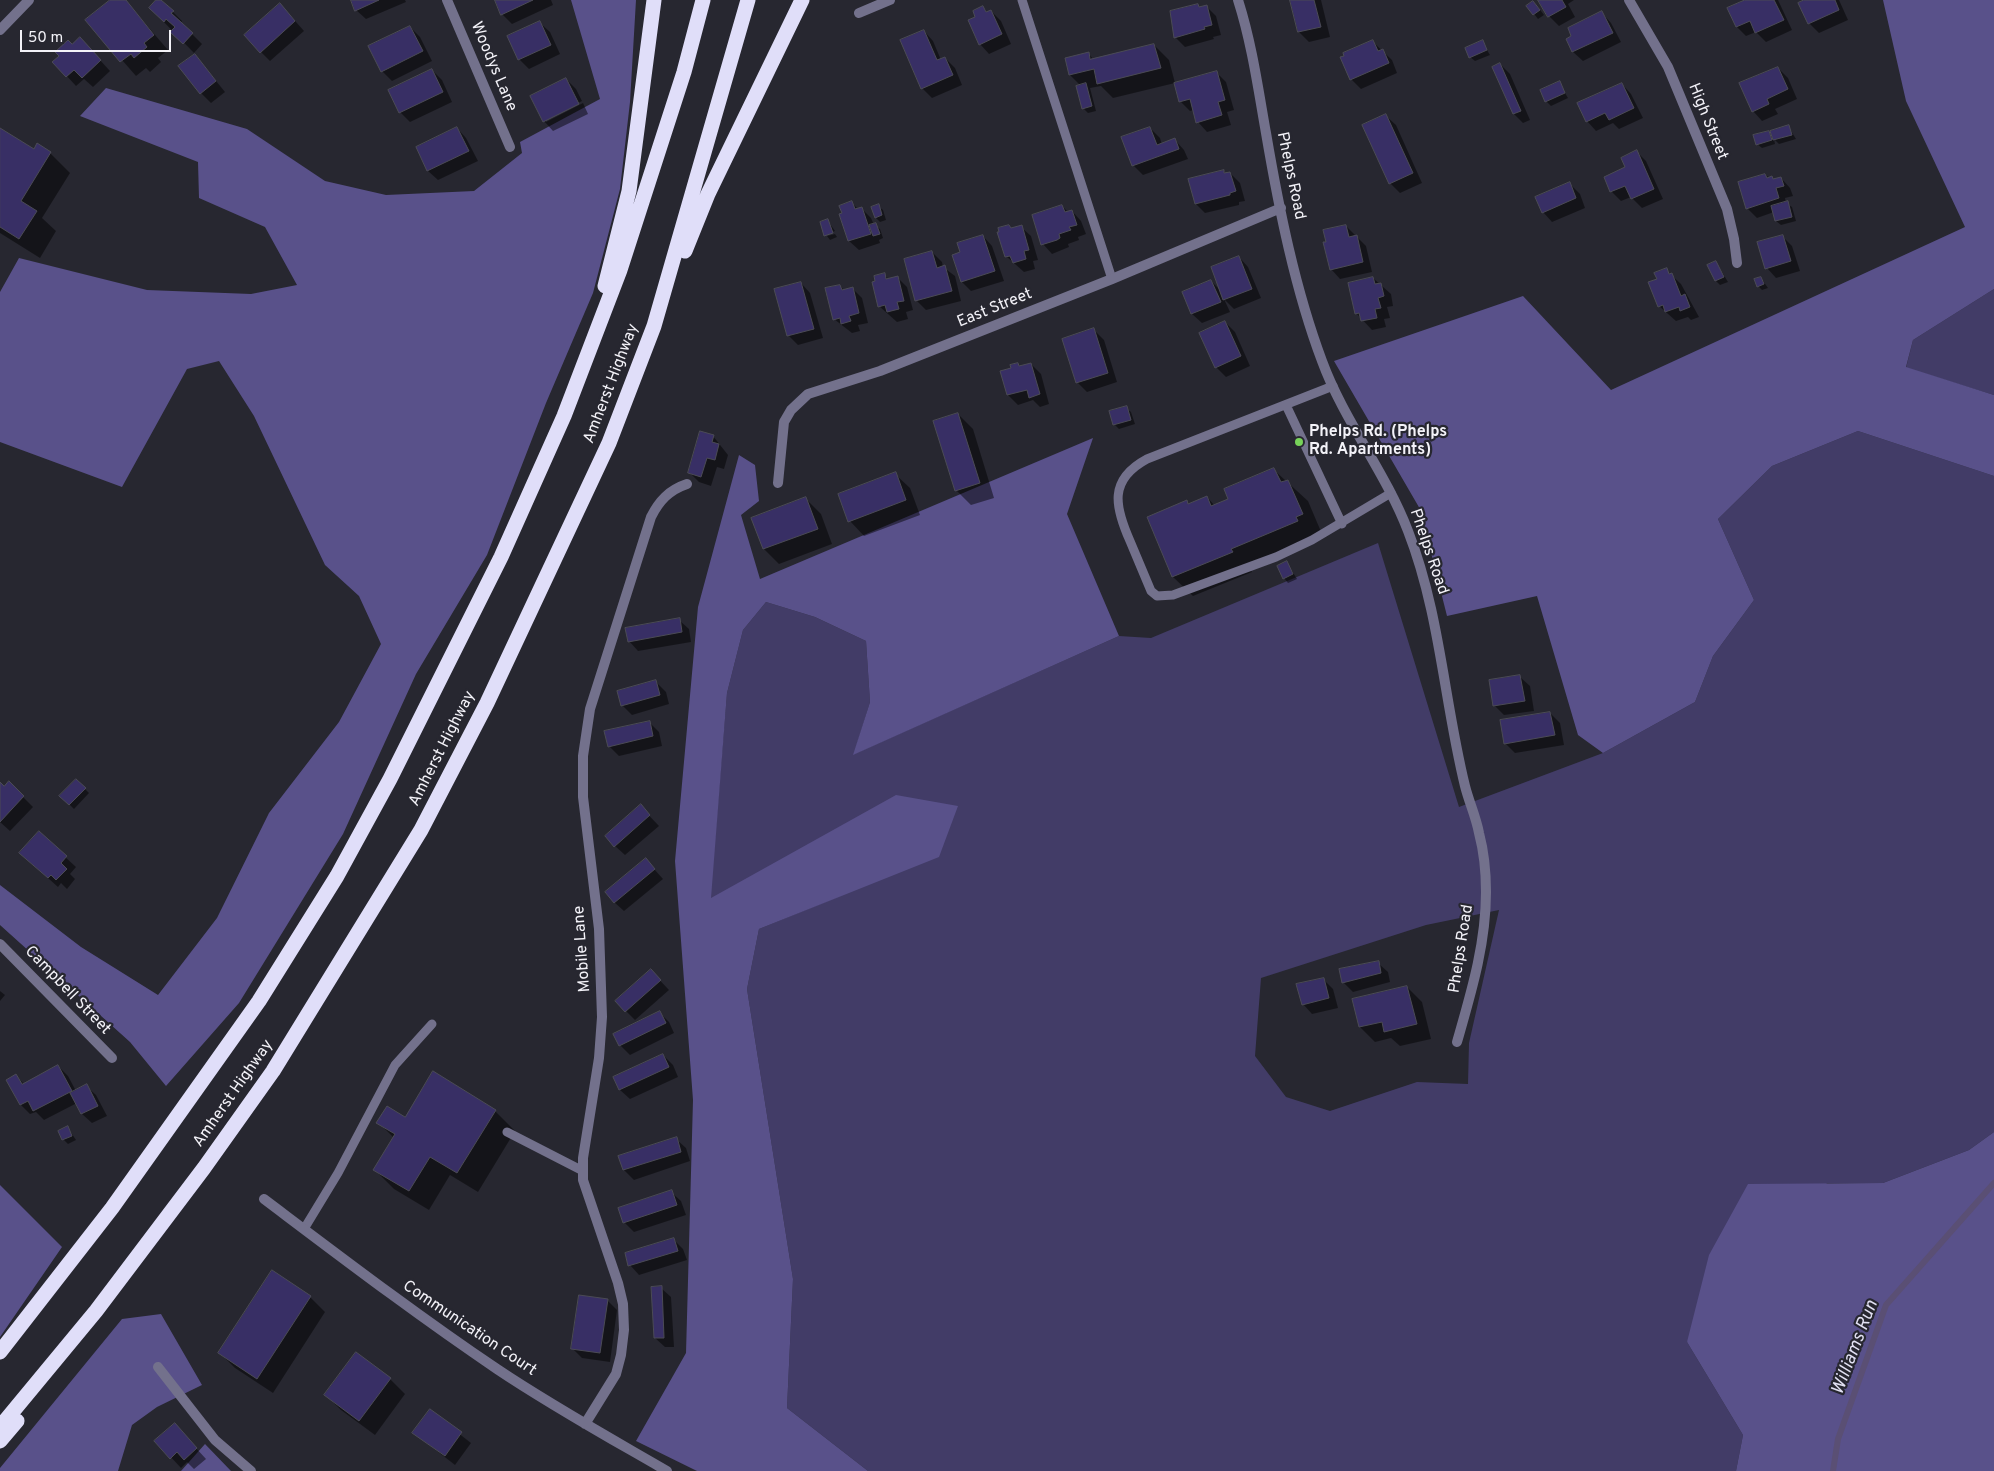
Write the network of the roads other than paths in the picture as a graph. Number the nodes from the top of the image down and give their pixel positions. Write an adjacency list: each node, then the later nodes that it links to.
1 (29, 0): 12 (street)
2 (447, 0): 13 (street, Woodys Lane)
3 (654, 0): 18 (highway)
4 (703, 0): 18 (highway, Amherst Highway)
5 (748, 0): 17 (highway, Amherst Highway)
6 (802, 0): 17 (highway)
7 (890, 0): 11 (street)
8 (1022, 0): 16 (lane)
9 (1238, 0): 14 (street, Phelps Road)
10 (1629, 0): 15 (street, High Street)
11 (859, 13)
12 (0, 30)
13 (510, 147)
14 (1281, 208): 16 (street, East Street); 19 (street, Phelps Road)
15 (1737, 263)
16 (1112, 279): 21 (street, East Street)
17 (654, 326): 33 (highway, Amherst Highway)
18 (590, 345): 34 (highway, Amherst Highway)
19 (1333, 386): 20 (lane); 23 (street, Phelps Road)
20 (1286, 406): 24 (lane); 24 (lane)
21 (778, 483)
22 (687, 484): 30 (street, Mobile Lane)
23 (1390, 493): 24 (lane); 27 (street, Phelps Road)
24 (1342, 524)
25 (0, 944): 28 (street, Campbell Street)
26 (432, 1024): 32 (lane)
27 (1457, 1042)
28 (112, 1058)
29 (507, 1132): 30 (lane)
30 (583, 1171): 36 (street, Mobile Lane)
31 (264, 1199): 32 (street, Communication Court)
32 (304, 1229): 36 (street, Communication Court)
33 (96, 1311): 37 (highway, Amherst Highway); 38 (highway)
34 (0, 1352)
35 (158, 1367): 39 (street)
36 (585, 1424): 40 (street, Communication Court)
37 (0, 1427)
38 (0, 1441)
39 (251, 1471)
40 (666, 1471)

